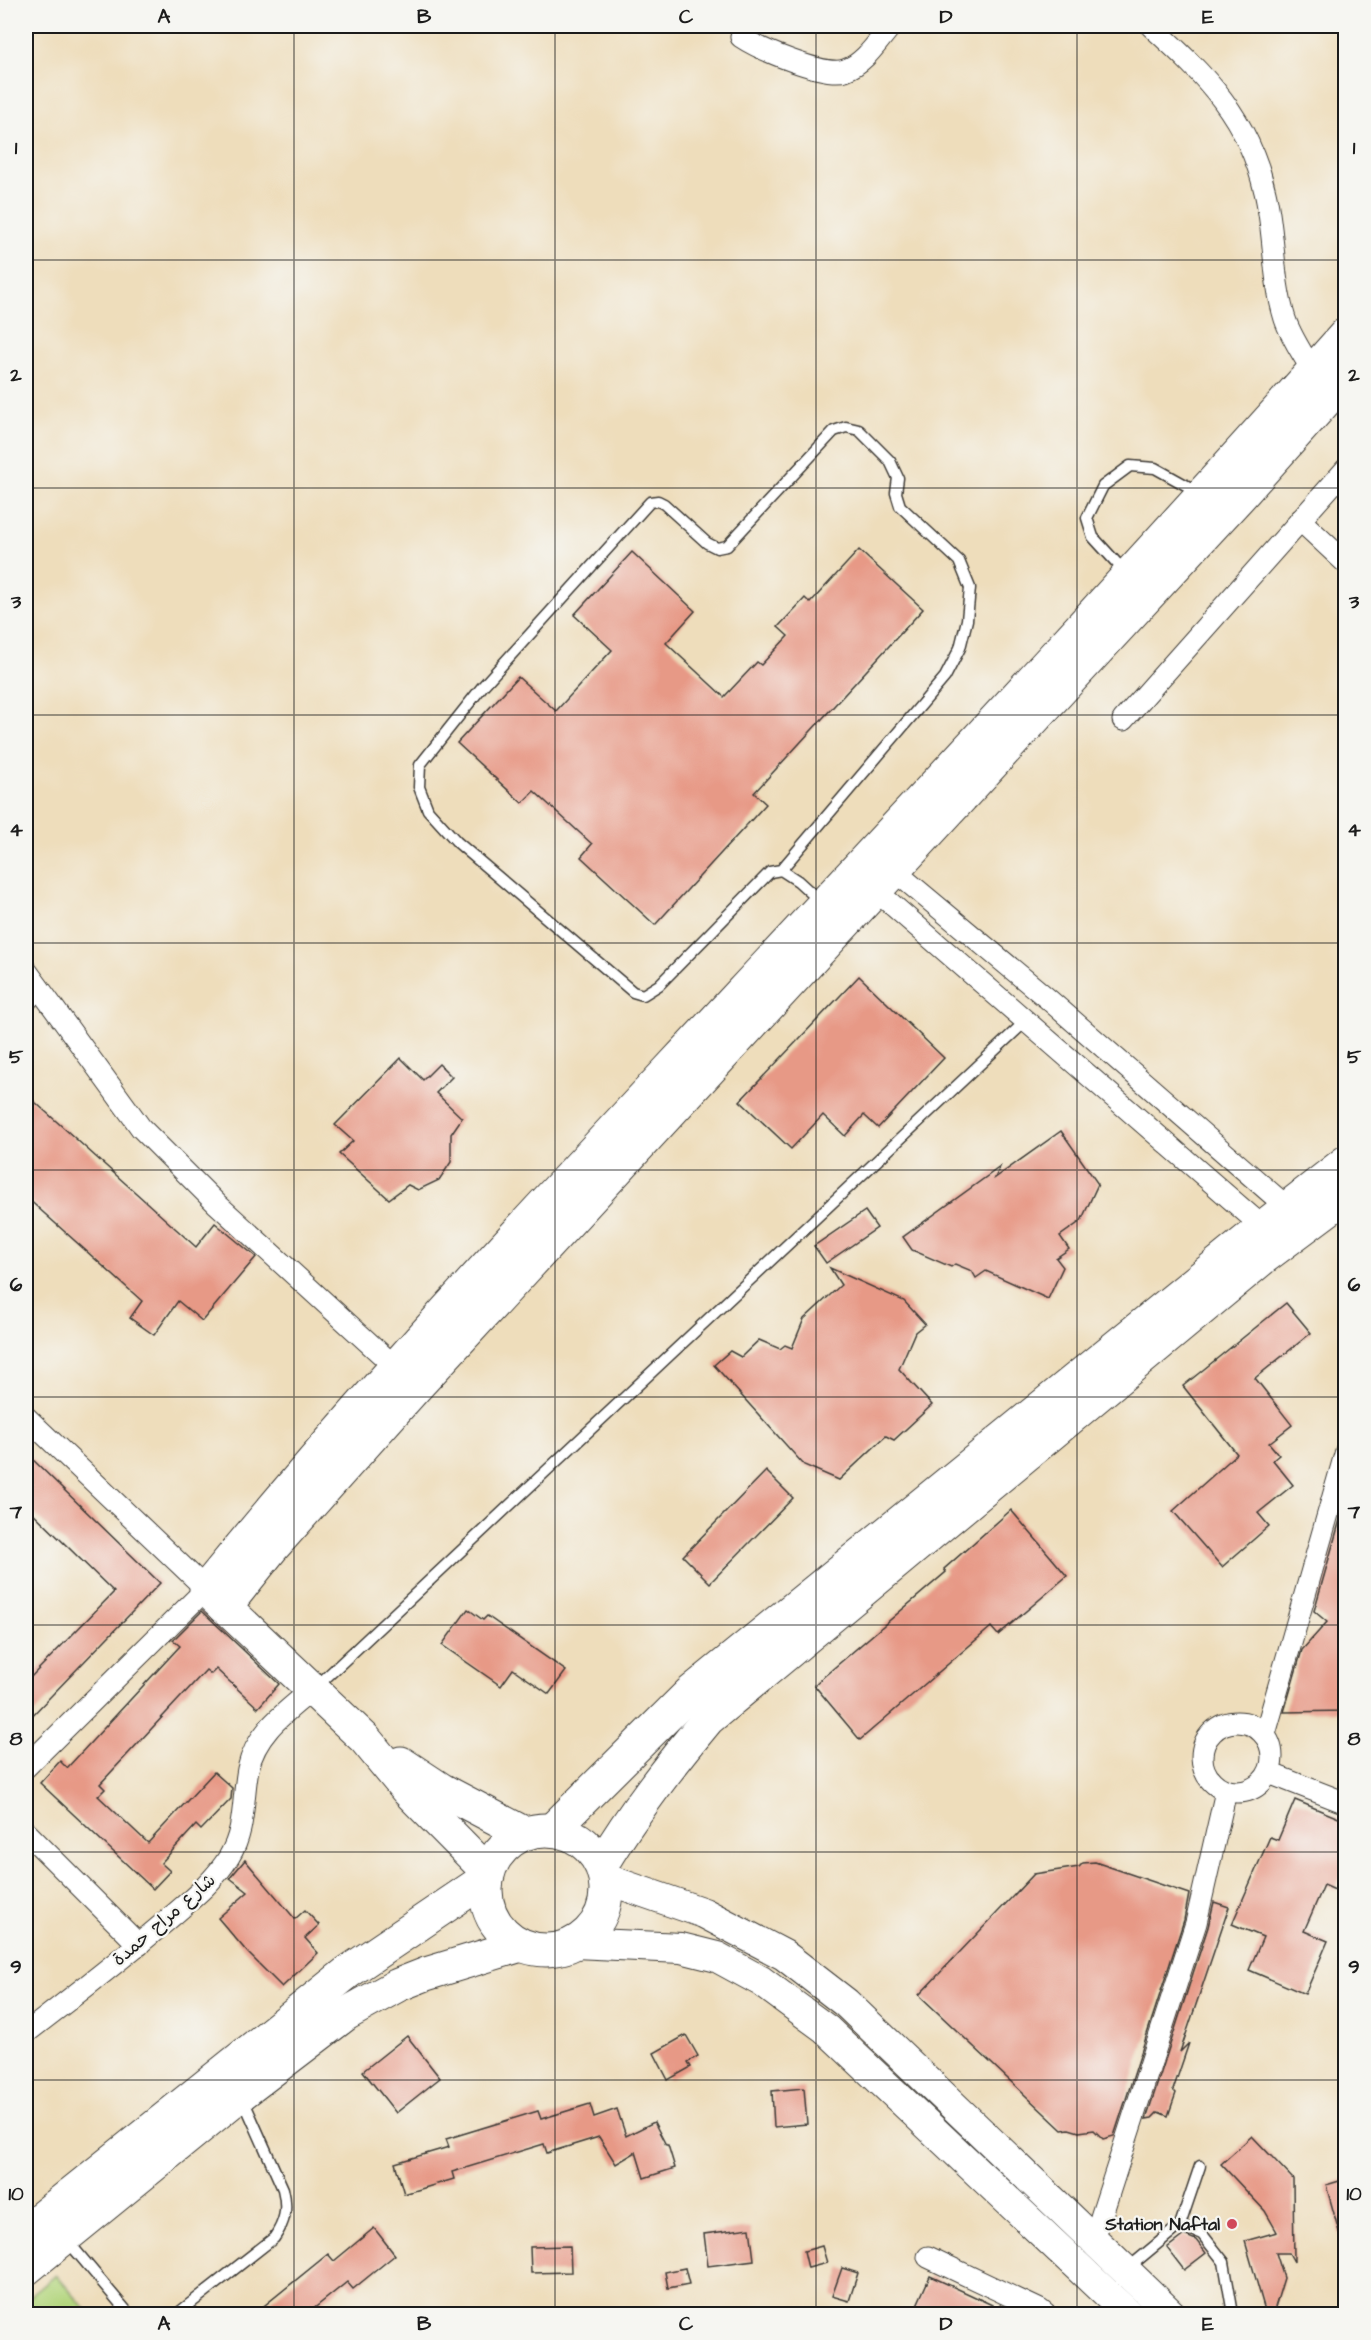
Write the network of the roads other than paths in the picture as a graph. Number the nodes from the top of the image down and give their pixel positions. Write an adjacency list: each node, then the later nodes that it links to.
1 (891, 26): 3 (street)
2 (1151, 26): 5 (street)
3 (741, 37)
4 (1346, 334): 5 (main road)
5 (1313, 371): 8 (main road)
6 (1346, 378): 8 (main road)
7 (1346, 469): 9 (street)
8 (1220, 487): 11 (main road); 11 (lane); 14 (main road)
9 (1300, 520): 10 (street); 12 (street)
10 (1346, 563)
11 (1127, 574): 14 (main road)
12 (1122, 720)
13 (781, 870): 13 (lane); 15 (lane)
14 (873, 871): 15 (main road); 18 (street); 19 (street); 20 (main road)
15 (824, 904): 20 (main road)
16 (26, 970): 17 (street)
17 (32, 994): 24 (street)
18 (1048, 999): 19 (street); 23 (street)
19 (1027, 1020): 23 (street); 28 (lane)
20 (615, 1149): 24 (main road)
21 (1346, 1162): 23 (main road)
22 (1346, 1196): 37 (main road)
23 (1275, 1218): 35 (main road)
24 (406, 1377): 27 (main road)
25 (26, 1417): 27 (street)
26 (1346, 1451): 29 (street)
27 (216, 1598): 28 (main road); 31 (street)
28 (313, 1689): 30 (main road); 40 (street, شارع مراح حمدة)
29 (1265, 1734): 32 (street); 33 (street)
30 (365, 1739): 35 (main road); 38 (main road)
31 (26, 1767)
32 (1269, 1773): 33 (street); 34 (street)
33 (1226, 1791): 48 (street)
34 (1346, 1803)
35 (538, 1831): 37 (main road); 38 (main road)
36 (26, 1832): 40 (street)
37 (604, 1871): 39 (main road); 48 (main road)
38 (488, 1875): 41 (main road); 46 (main road)
39 (575, 1943): 41 (main road); 55 (main road)
40 (139, 1945): 42 (street, شارع مراح حمدة)
41 (520, 1945): 43 (main road)
42 (26, 2033)
43 (241, 2094): 47 (main road); 53 (lane)
44 (1200, 2166): 45 (lane)
45 (1180, 2224): 51 (lane); 57 (lane)
46 (26, 2230)
47 (64, 2237): 50 (main road); 52 (lane)
48 (1094, 2239): 51 (main road)
49 (928, 2257): 54 (street)
50 (26, 2269)
51 (1126, 2270): 56 (main road)
52 (129, 2314)
53 (177, 2314)
54 (1046, 2314)
55 (1128, 2314)
56 (1171, 2314)
57 (1233, 2314)

